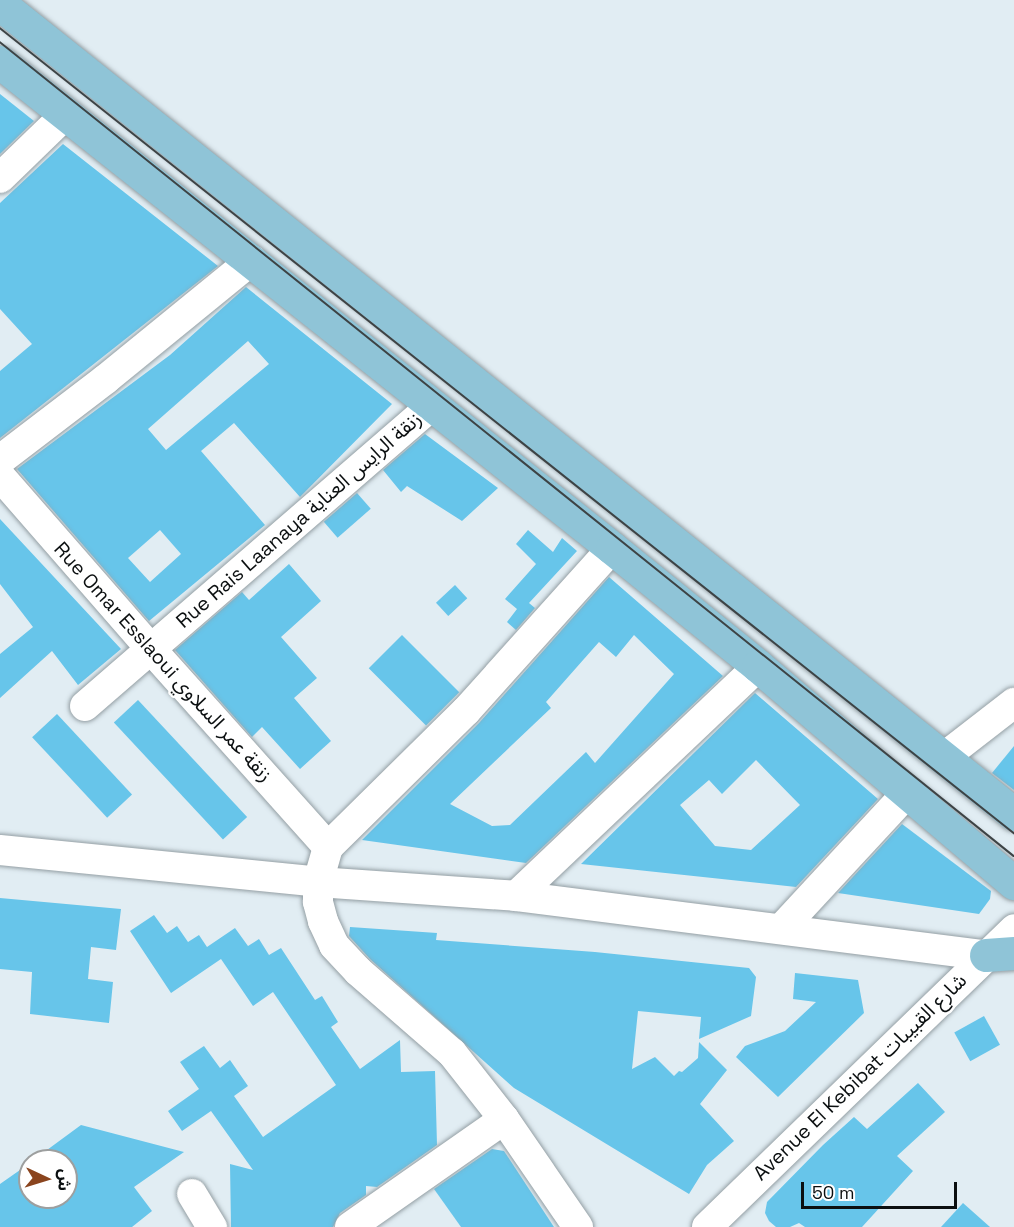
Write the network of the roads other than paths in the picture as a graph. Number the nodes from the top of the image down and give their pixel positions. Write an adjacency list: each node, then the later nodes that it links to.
1 (0, 4): 14 (main road)
2 (0, 62): 3 (main road)
3 (65, 114): 4 (street); 5 (main road)
4 (0, 178)
5 (252, 260): 6 (main road); 7 (street)
6 (432, 405): 9 (main road); 10 (street, Rue Rais Laanaya زنقة الرايس العناية)
7 (0, 460)
8 (0, 476): 10 (street, Rue Omar Esslaoui زنقة عمر السلاوي)
9 (612, 548): 11 (main road); 17 (street)
10 (150, 648): 13 (street, Rue Rais Laanaya زنقة الرايس العناية); 17 (street, Rue Omar Esslaoui زنقة عمر السلاوي)
11 (758, 666): 15 (main road); 21 (street)
12 (1014, 703): 14 (street)
13 (85, 706)
14 (943, 758): 16 (main road)
15 (908, 792): 20 (main road); 22 (street)
16 (1014, 814)
17 (328, 847): 19 (street)
18 (0, 850): 19 (street)
19 (318, 882): 21 (street); 25 (street)
20 (1014, 883)
21 (516, 896): 22 (street)
22 (782, 928): 24 (street)
23 (1014, 929): 24 (street, Avenue El Kebibat شارع القبيبات)
24 (1000, 954): 27 (street, Avenue El Kebibat شارع القبيبات)
25 (504, 1119): 29 (street); 30 (street)
26 (192, 1194): 28 (street)
27 (712, 1226)
28 (212, 1227)
29 (350, 1227)
30 (578, 1227)

